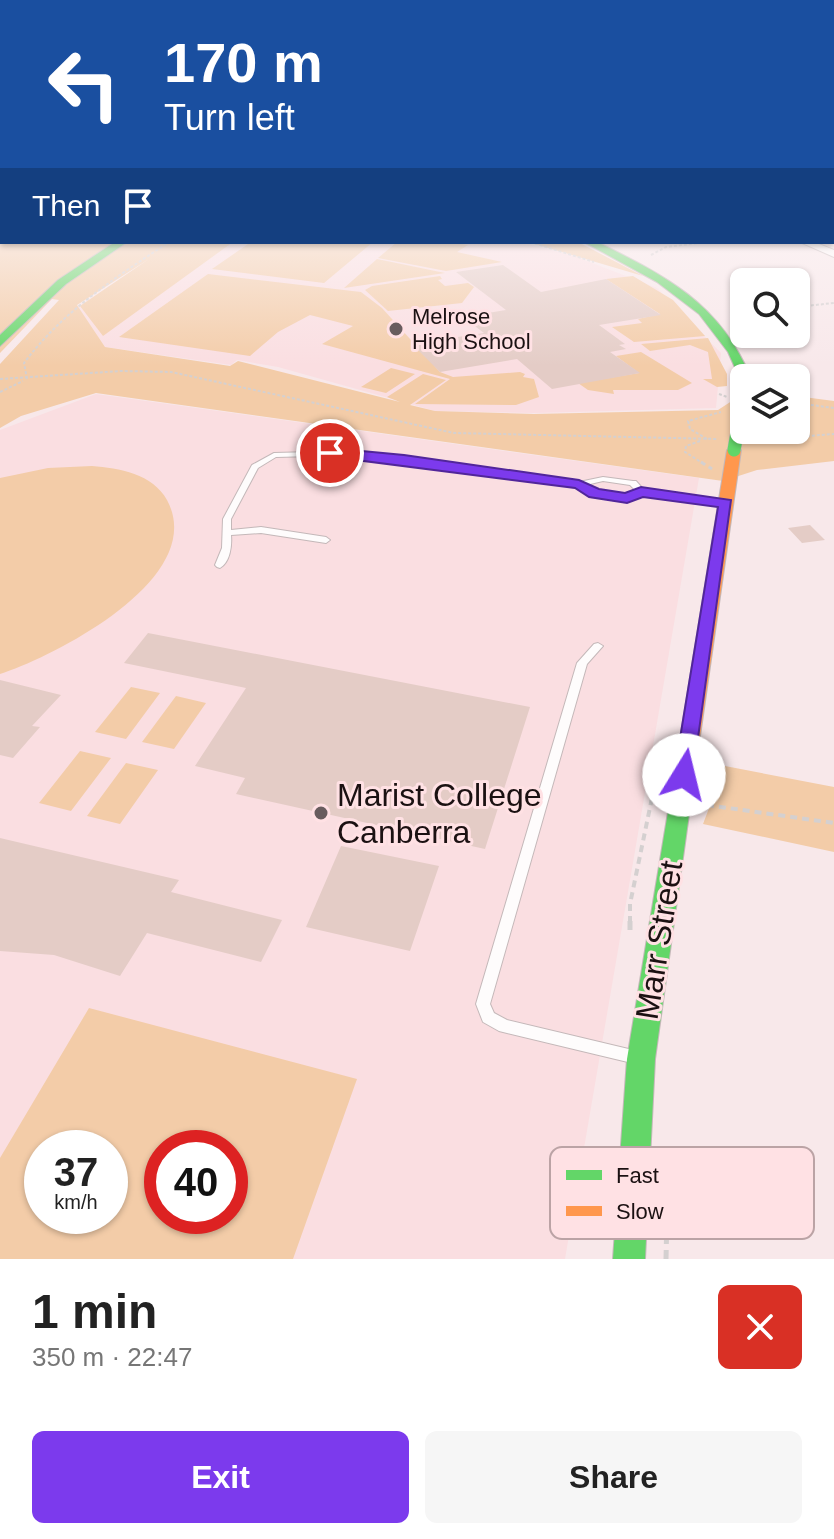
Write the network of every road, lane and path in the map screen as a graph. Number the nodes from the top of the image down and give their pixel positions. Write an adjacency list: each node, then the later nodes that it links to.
1 (112, 249): 9 (street)
2 (131, 249): 9 (street)
3 (159, 249): 17 (path)
4 (551, 249): 8 (path)
5 (602, 249): 15 (street)
6 (662, 249): 7 (path)
7 (645, 257)
8 (603, 265)
9 (45, 301): 14 (street)
10 (834, 303): 11 (path)
11 (810, 306)
12 (730, 312): 13 (path)
13 (722, 313)
14 (0, 342)
15 (742, 364)
16 (0, 379): 17 (path)
17 (27, 379): 18 (path); 26 (path)
18 (0, 392)
19 (719, 394): 20 (path)
20 (727, 397)
21 (810, 405): 22 (path)
22 (834, 408)
23 (730, 417): 26 (path)
24 (834, 434): 25 (path)
25 (810, 436)
26 (708, 439): 27 (path); 29 (path)
27 (730, 444)
28 (731, 444): 32 (street, Marr Street)
29 (715, 471)
30 (579, 484): 31 (lane); 31 (lane); 33 (lane)
31 (641, 492): 32 (lane)
32 (726, 503): 38 (street, Marr Street)
33 (228, 533): 34 (lane); 35 (lane)
34 (326, 540)
35 (220, 565)
36 (598, 646): 40 (lane)
37 (650, 797): 38 (path)
38 (680, 801): 39 (path); 40 (street, Marr Street)
39 (834, 823)
40 (641, 1059): 41 (street, Marr Street)
41 (636, 1147)
42 (630, 1239): 43 (street, Marr Street)
43 (629, 1259)

